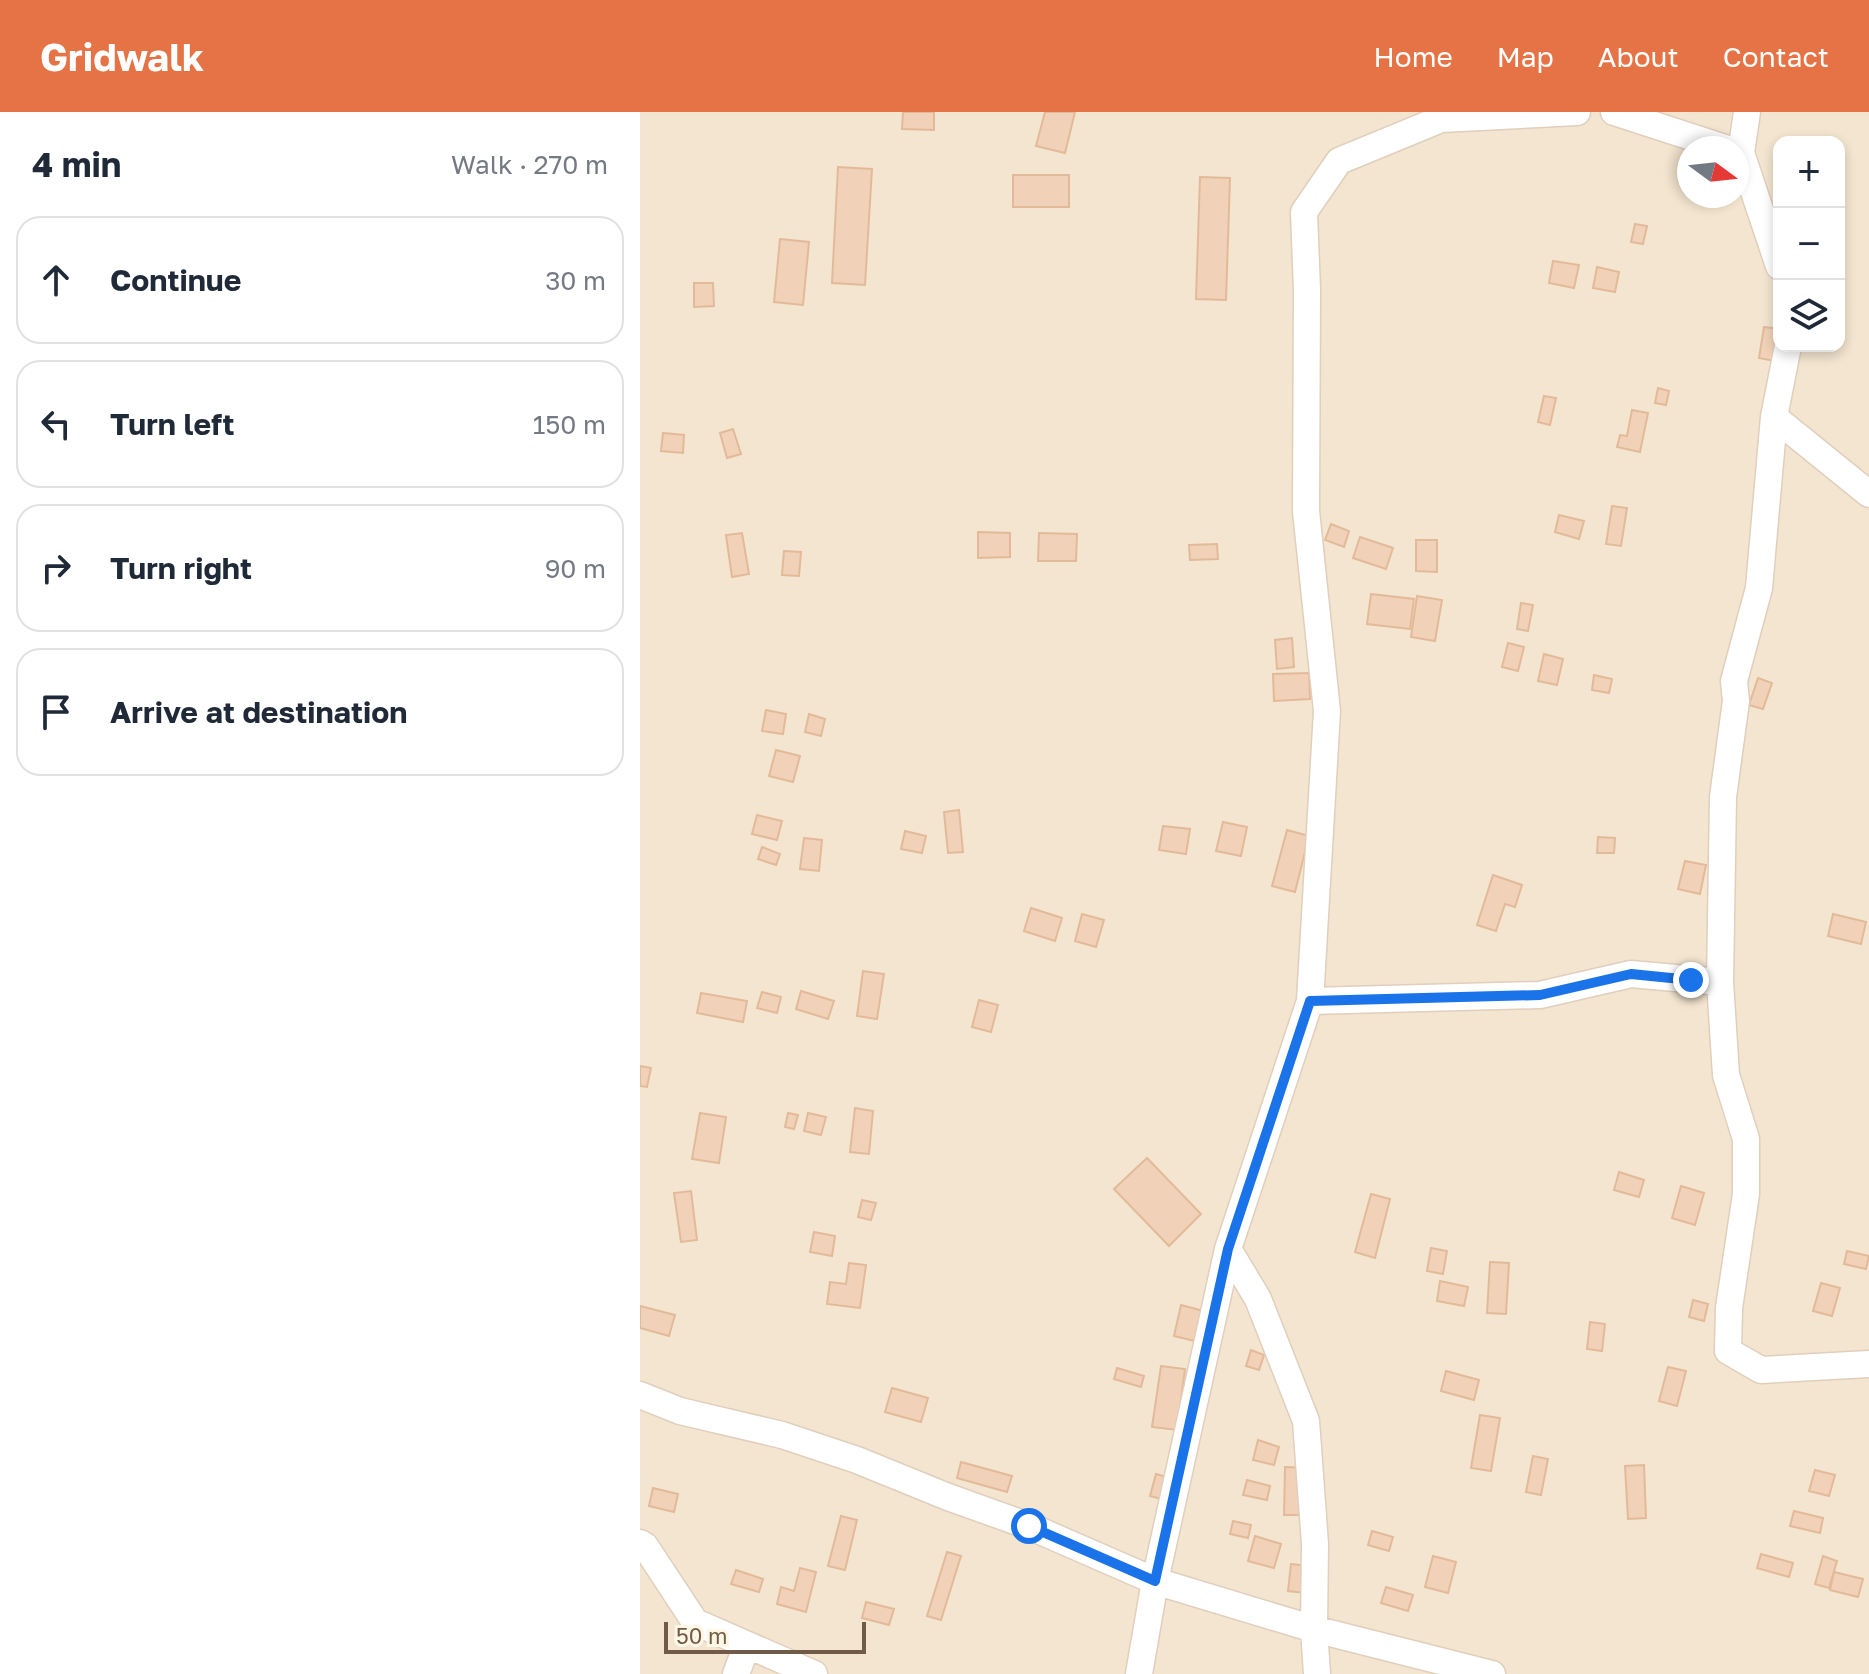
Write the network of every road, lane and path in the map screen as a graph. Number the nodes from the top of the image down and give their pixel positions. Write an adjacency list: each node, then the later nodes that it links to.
1 (1577, 112): 12 (street)
2 (1614, 112): 4 (street)
3 (1747, 112): 5 (street)
4 (1688, 136)
5 (1740, 136)
6 (1749, 188): 7 (street)
7 (1773, 250)
8 (1787, 352): 9 (street)
9 (1774, 417): 10 (street); 11 (street)
10 (1869, 494)
11 (1720, 982): 12 (street); 14 (street)
12 (1310, 1001): 13 (street)
13 (1228, 1249): 17 (street); 18 (street)
14 (1869, 1364)
15 (640, 1395): 17 (street)
16 (640, 1543): 19 (street)
17 (1155, 1581): 18 (street); 22 (street)
18 (1314, 1629): 23 (street); 24 (street)
19 (747, 1645): 20 (street); 21 (street)
20 (736, 1674)
21 (814, 1674)
22 (1139, 1674)
23 (1317, 1674)
24 (1492, 1674)

